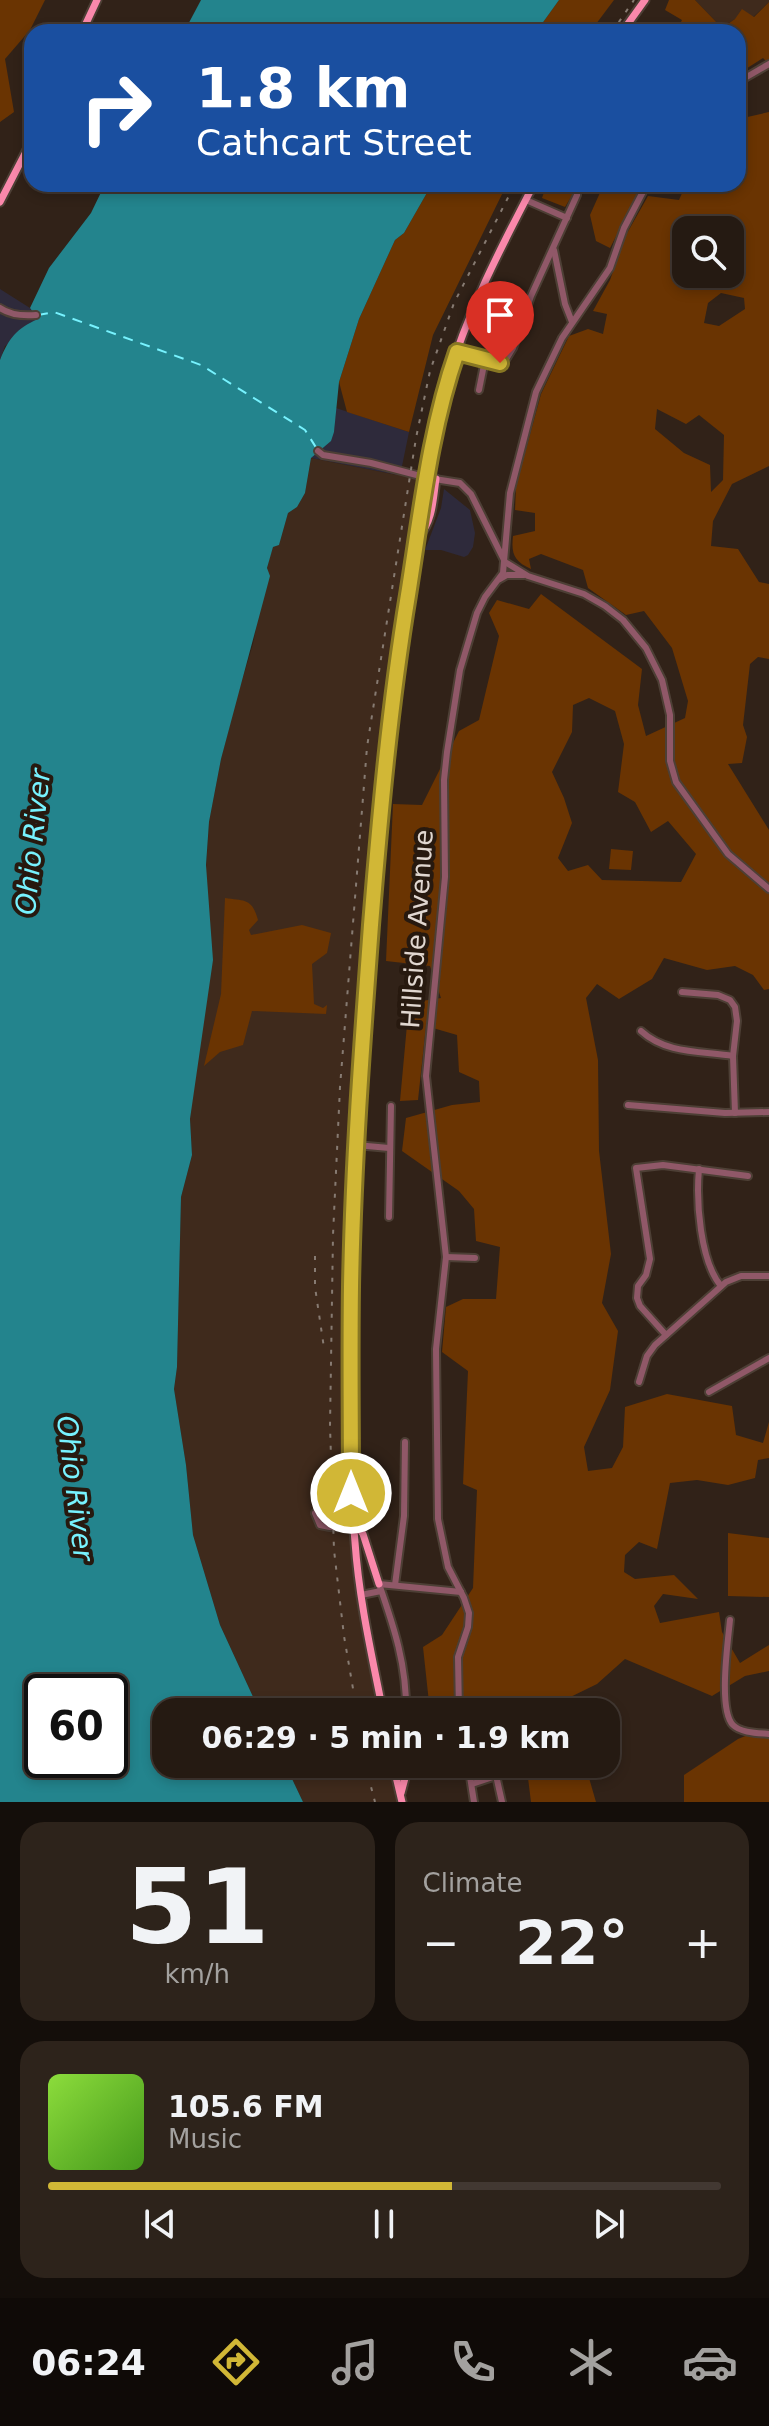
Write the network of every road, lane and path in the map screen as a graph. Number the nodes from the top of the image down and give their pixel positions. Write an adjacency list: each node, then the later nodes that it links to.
1 (97, 0): 3 (main road)
2 (645, 0): 4 (main road)
3 (86, 24)
4 (628, 24)
5 (769, 64): 6 (street)
6 (746, 77)
7 (24, 156): 12 (main road)
8 (530, 192): 11 (main road)
9 (643, 192): 17 (street, Hillside Avenue)
10 (577, 195): 13 (street)
11 (526, 200): 13 (street); 18 (main road)
12 (0, 202)
13 (567, 218): 14 (street)
14 (554, 250): 17 (street); 19 (street)
15 (0, 308): 16 (street)
16 (36, 315)
17 (572, 322): 23 (street, Hillside Avenue)
18 (457, 352): 19 (street); 22 (main road)
19 (485, 360): 20 (street)
20 (479, 390)
21 (318, 451): 22 (street)
22 (432, 478): 24 (street); 36 (main road)
23 (507, 542): 24 (street); 25 (street, Hillside Avenue)
24 (496, 544): 25 (street)
25 (505, 562): 26 (street); 27 (street, Hillside Avenue)
26 (528, 576): 27 (street); 28 (street)
27 (500, 579): 41 (street, Hillside Avenue)
28 (769, 889)
29 (682, 992): 31 (street)
30 (641, 1031): 31 (street)
31 (733, 1056): 35 (street)
32 (628, 1105): 35 (street)
33 (391, 1106): 37 (street)
34 (769, 1112): 35 (street)
35 (735, 1113)
36 (356, 1145): 37 (street); 51 (main road)
37 (389, 1148): 40 (street)
38 (699, 1169): 39 (street); 44 (street); 45 (street)
39 (748, 1176)
40 (389, 1217)
41 (446, 1257): 42 (street); 54 (street, Hillside Avenue)
42 (475, 1258)
43 (769, 1276): 44 (street)
44 (721, 1286): 45 (street)
45 (666, 1335): 47 (street)
46 (769, 1358): 48 (street)
47 (639, 1382)
48 (709, 1392)
49 (405, 1442): 52 (street)
50 (315, 1513): 51 (street)
51 (353, 1528): 53 (main road); 55 (main road)
52 (395, 1585): 53 (street); 54 (street)
53 (380, 1588): 55 (street); 58 (street)
54 (461, 1592): 59 (street, Hillside Avenue)
55 (361, 1595): 57 (main road)
56 (730, 1620): 60 (street)
57 (380, 1698)
58 (406, 1698)
59 (459, 1698)
60 (769, 1734)
61 (396, 1778): 65 (main road)
62 (405, 1778): 65 (main road)
63 (471, 1778): 64 (street)
64 (472, 1784): 66 (street); 67 (street)
65 (401, 1798)
66 (474, 1802)
67 (502, 1802)

